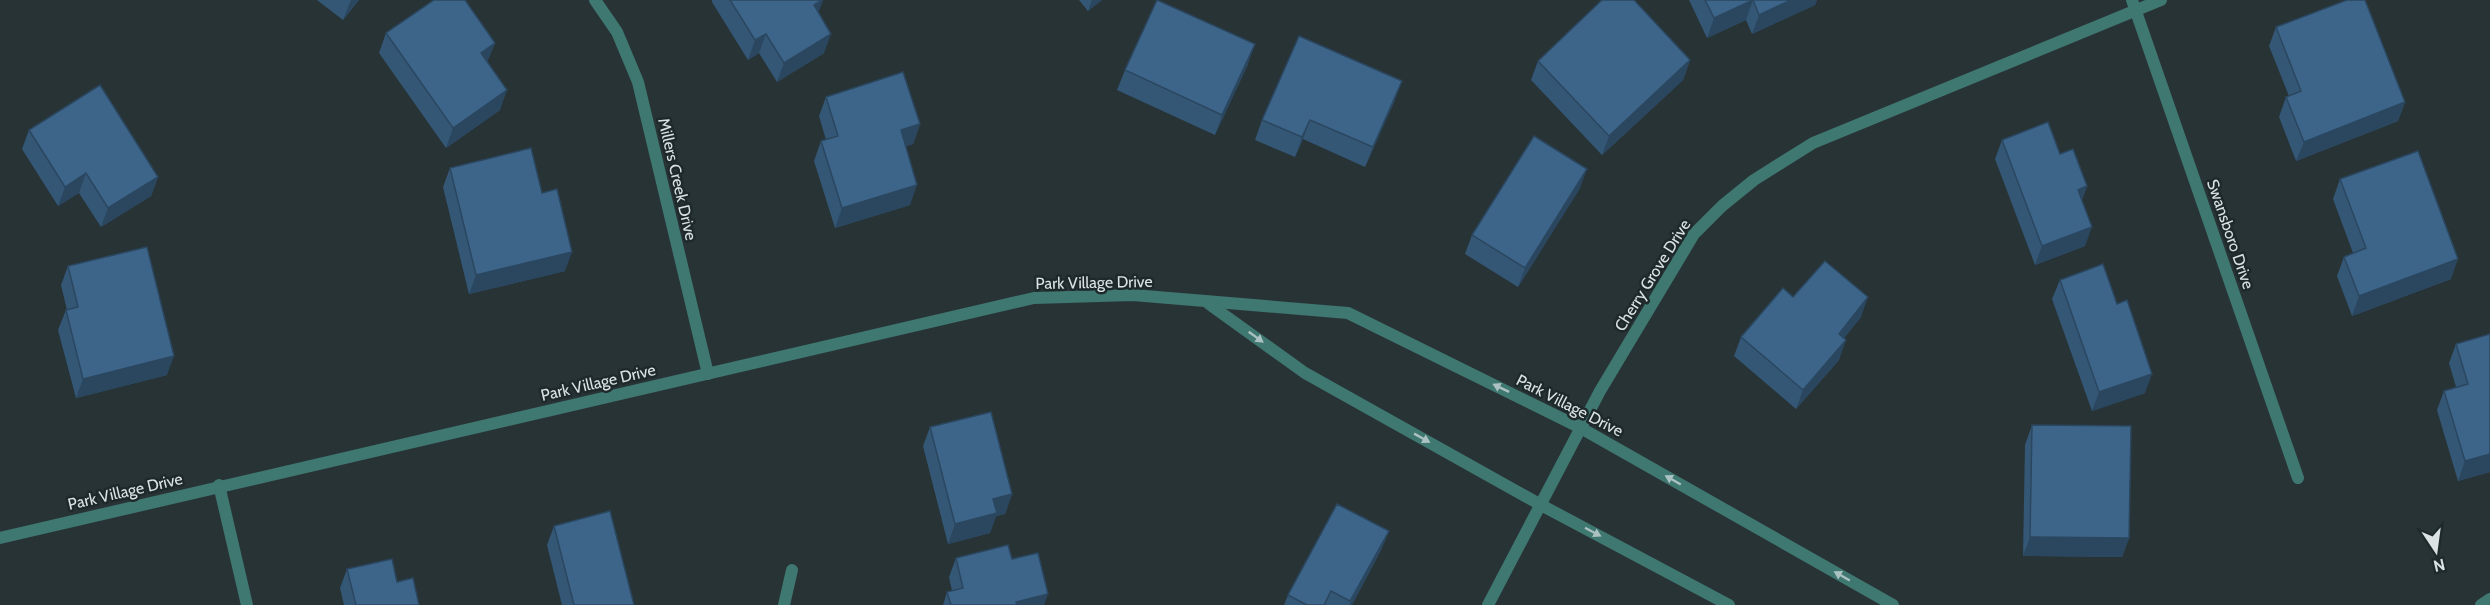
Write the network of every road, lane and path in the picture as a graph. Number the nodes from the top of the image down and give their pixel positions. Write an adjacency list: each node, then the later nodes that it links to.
1 (595, 0): 5 (street, Millers Creek Drive)
2 (2161, 0): 3 (street, Cherry Grove Drive)
3 (2134, 5): 6 (street, Cherry Grove Drive); 7 (street, Swansboro Drive)
4 (1208, 303): 5 (street, Park Village Drive); 6 (street, Park Village Drive, one-way to 4); 9 (street, Park Village Drive, one-way to 9)
5 (708, 374): 8 (street, Park Village Drive)
6 (1579, 427): 9 (street, Cherry Grove Drive); 17 (street, Park Village Drive, one-way to 6)
7 (2298, 478)
8 (219, 485): 10 (street, Park Village Drive); 13 (street)
9 (1541, 505): 15 (street, Cherry Grove Drive); 16 (street, Park Village Drive, one-way to 16)
10 (0, 538)
11 (792, 570): 14 (street)
12 (2490, 599): 18 (street)
13 (247, 605)
14 (784, 605)
15 (1488, 605)
16 (1730, 605)
17 (1893, 605)
18 (2481, 605)

